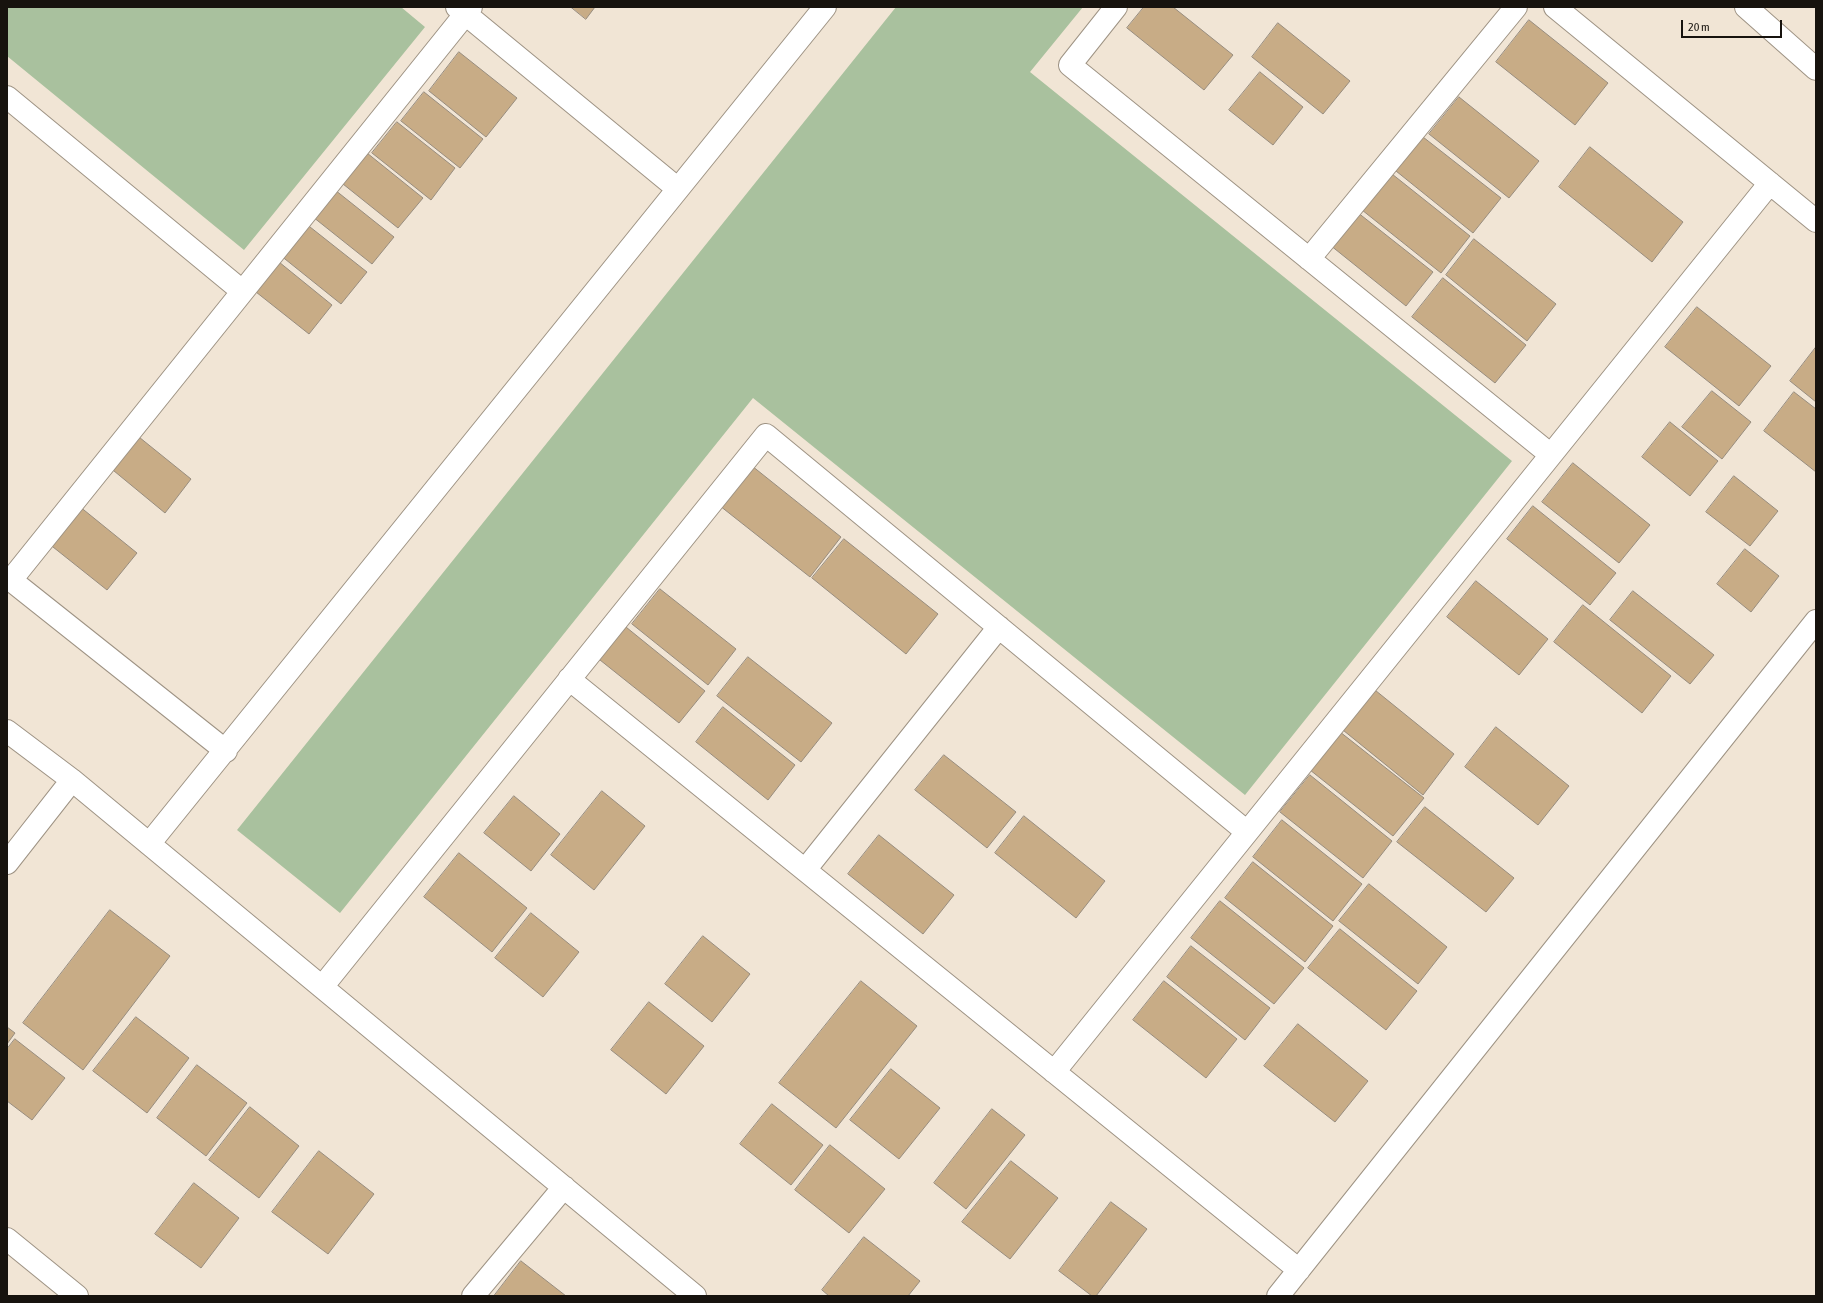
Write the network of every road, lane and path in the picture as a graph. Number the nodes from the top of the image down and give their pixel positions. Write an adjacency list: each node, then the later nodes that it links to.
1 (825, 7): 10 (street)
2 (1116, 7): 12 (street)
3 (1516, 7): 12 (street)
4 (1555, 7): 9 (street)
5 (1746, 7): 7 (street)
6 (464, 9): 10 (street); 13 (street)
7 (1816, 69)
8 (7, 97): 13 (street)
9 (1770, 183): 11 (street); 14 (street)
10 (678, 189): 20 (street)
11 (1816, 221)
12 (1309, 259): 14 (street)
13 (242, 290): 15 (street)
14 (1551, 455): 22 (street)
15 (9, 578): 20 (street)
16 (1816, 621): 30 (street)
17 (999, 627): 18 (street); 22 (street); 25 (street)
18 (569, 678): 25 (street); 26 (street)
19 (7, 731): 21 (street)
20 (226, 751): 23 (street)
21 (72, 780): 23 (street); 24 (street)
22 (1247, 832): 27 (street)
23 (149, 844): 26 (street)
24 (7, 863)
25 (805, 870): 27 (street)
26 (322, 987): 28 (street)
27 (1054, 1072): 30 (street)
28 (564, 1187): 32 (street); 33 (street)
29 (7, 1239): 31 (street)
30 (1299, 1270): 34 (street)
31 (70, 1294)
32 (473, 1296)
33 (695, 1296)
34 (1278, 1296)

